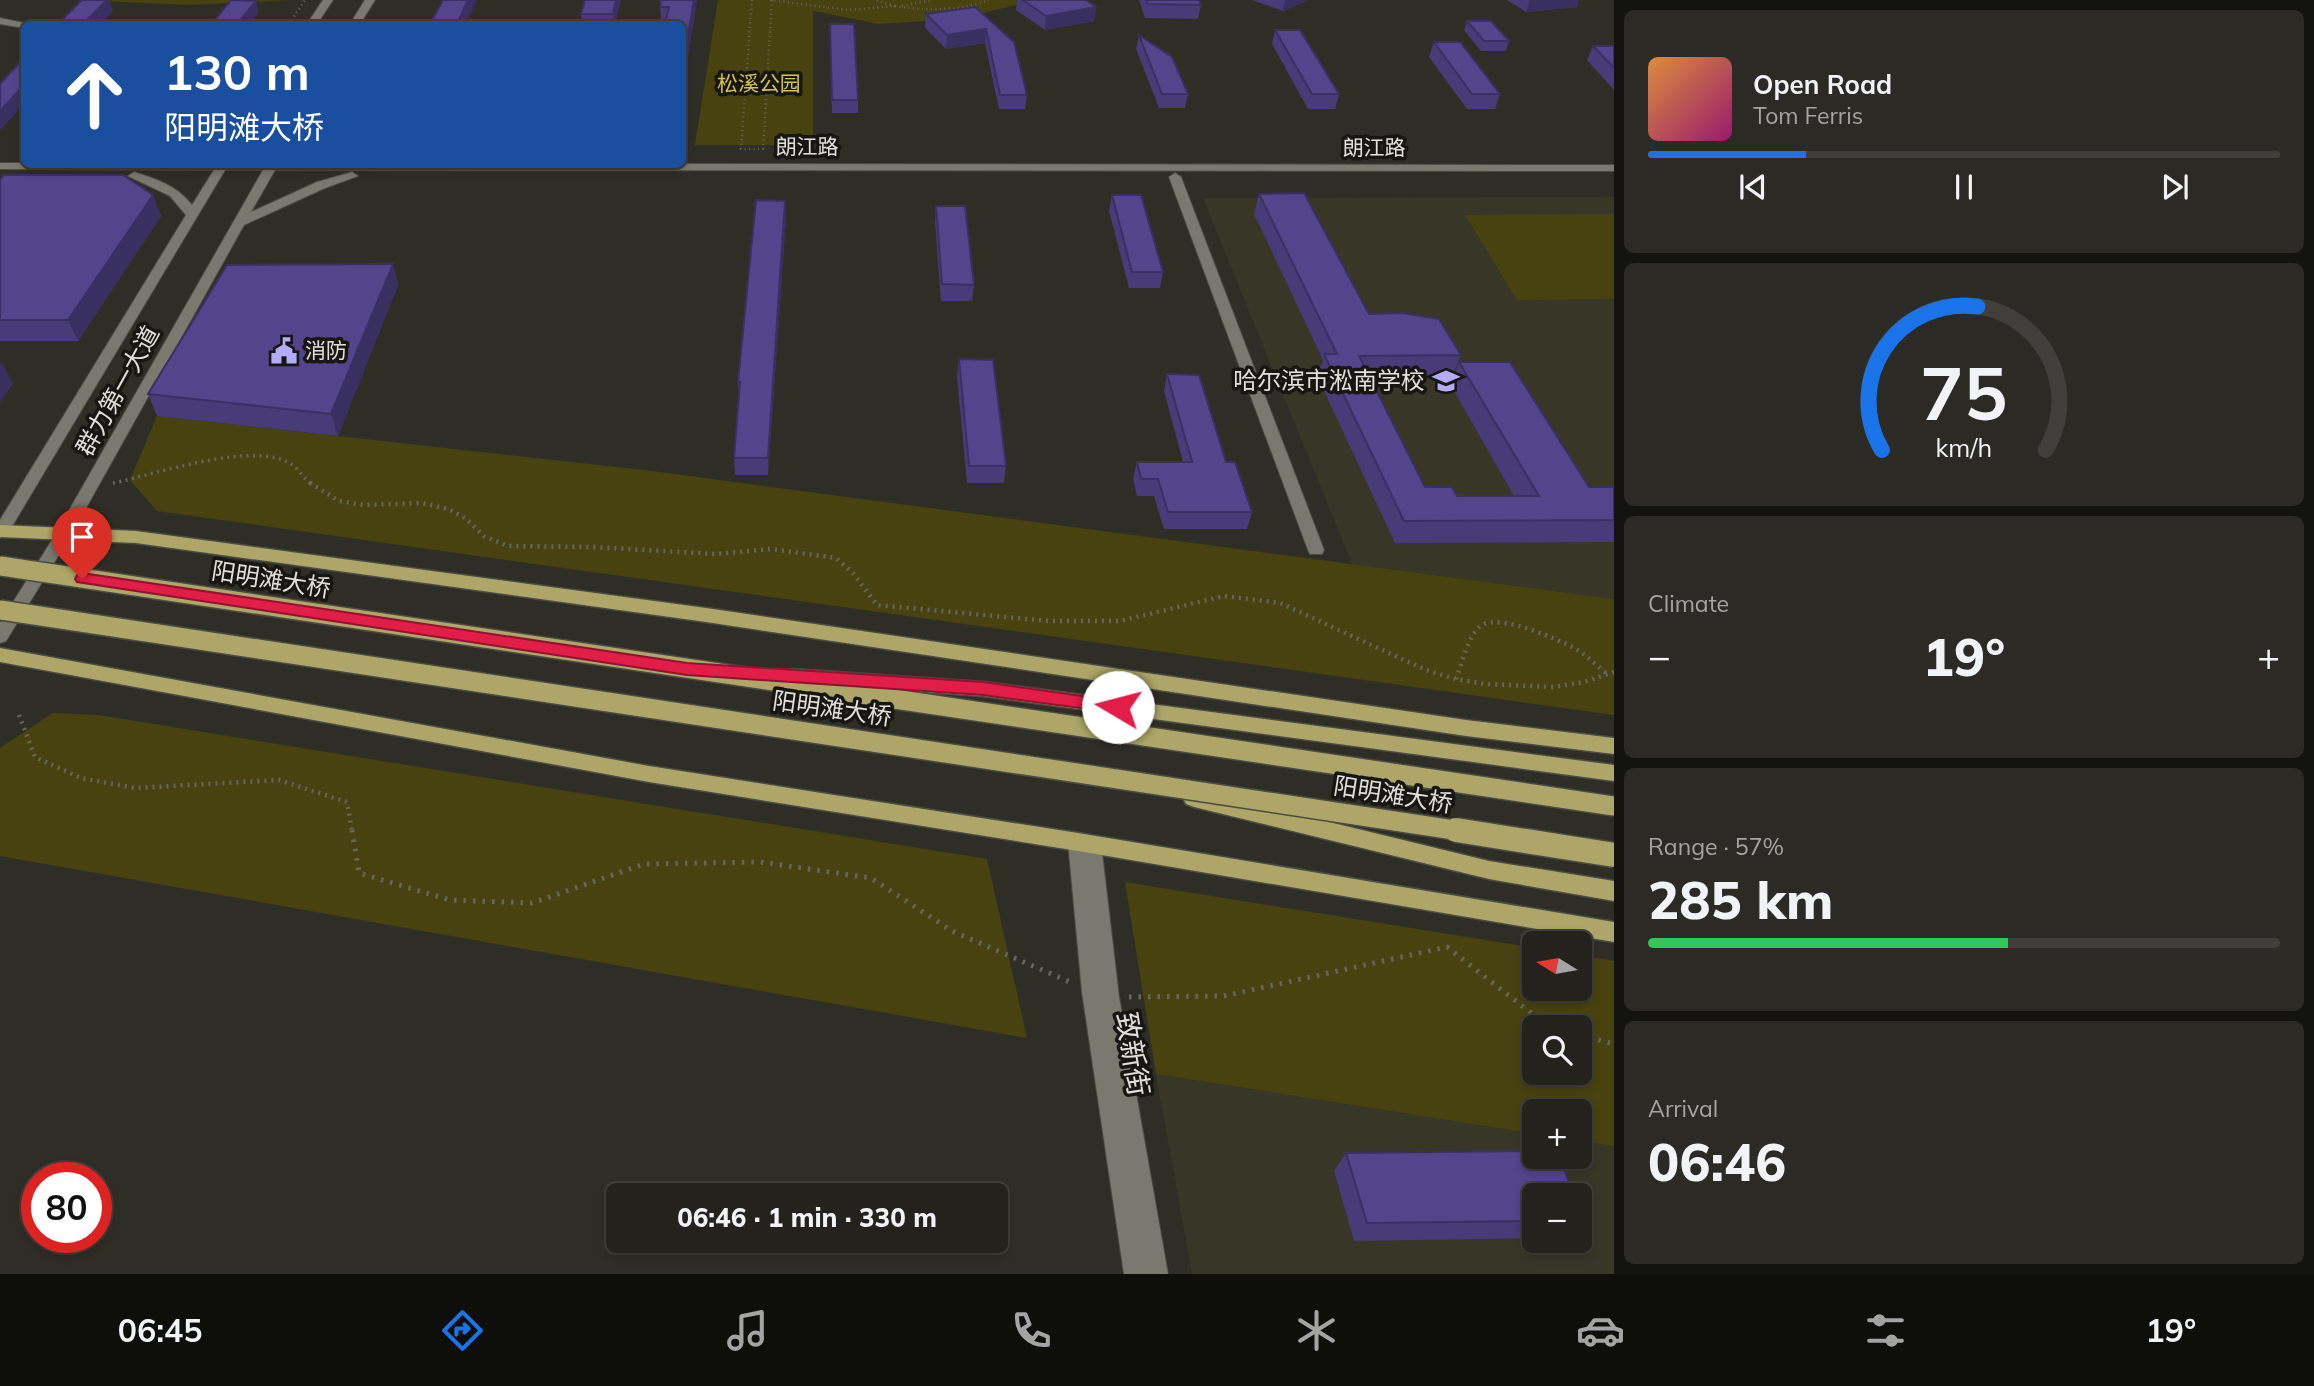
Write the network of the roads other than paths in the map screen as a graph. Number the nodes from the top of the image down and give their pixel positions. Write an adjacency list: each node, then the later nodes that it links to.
1 (328, 0): 4 (main road)
2 (370, 0): 5 (main road)
3 (0, 21): 6 (main road)
4 (314, 21)
5 (357, 21)
6 (21, 24)
7 (0, 166): 8 (main road, 朗江路)
8 (21, 166)
9 (93, 168): 13 (main road, 朗江路)
10 (221, 168): 11 (main road, 朗江路); 13 (main road, 朗江路); 18 (main road, 群力第一大道)
11 (270, 168): 14 (main road, 朗江路); 19 (main road, 群力第一大道)
12 (1614, 168): 14 (main road, 朗江路)
13 (140, 169): 15 (main road, 朗江路); 18 (main road)
14 (354, 169): 16 (main road, 朗江路); 19 (main road)
15 (0, 176)
16 (1175, 177): 17 (main road, 朗江路); 22 (main road)
17 (1614, 178)
18 (192, 214): 20 (main road, 群力第一大道)
19 (240, 222): 21 (main road, 群力第一大道)
20 (0, 532): 21 (highway)
21 (63, 535): 25 (main road, 群力第一大道); 28 (highway)
22 (1316, 550)
23 (0, 566): 27 (highway, 阳明滩大桥, bridge)
24 (0, 610): 29 (highway, 阳明滩大桥, bridge)
25 (0, 637)
26 (0, 655): 32 (highway)
27 (687, 669): 30 (highway, bridge); 31 (highway, 阳明滩大桥, bridge)
28 (1614, 746)
29 (1091, 773): 33 (highway, 阳明滩大桥, bridge); 34 (highway, bridge)
30 (1614, 773)
31 (1614, 806)
32 (1084, 843): 35 (highway); 36 (main road, 致新街)
33 (1614, 855)
34 (1614, 891)
35 (1614, 932)
36 (1101, 994): 37 (main road, 致新街); 38 (main road, 致新街)
37 (1138, 1274)
38 (1155, 1274)

